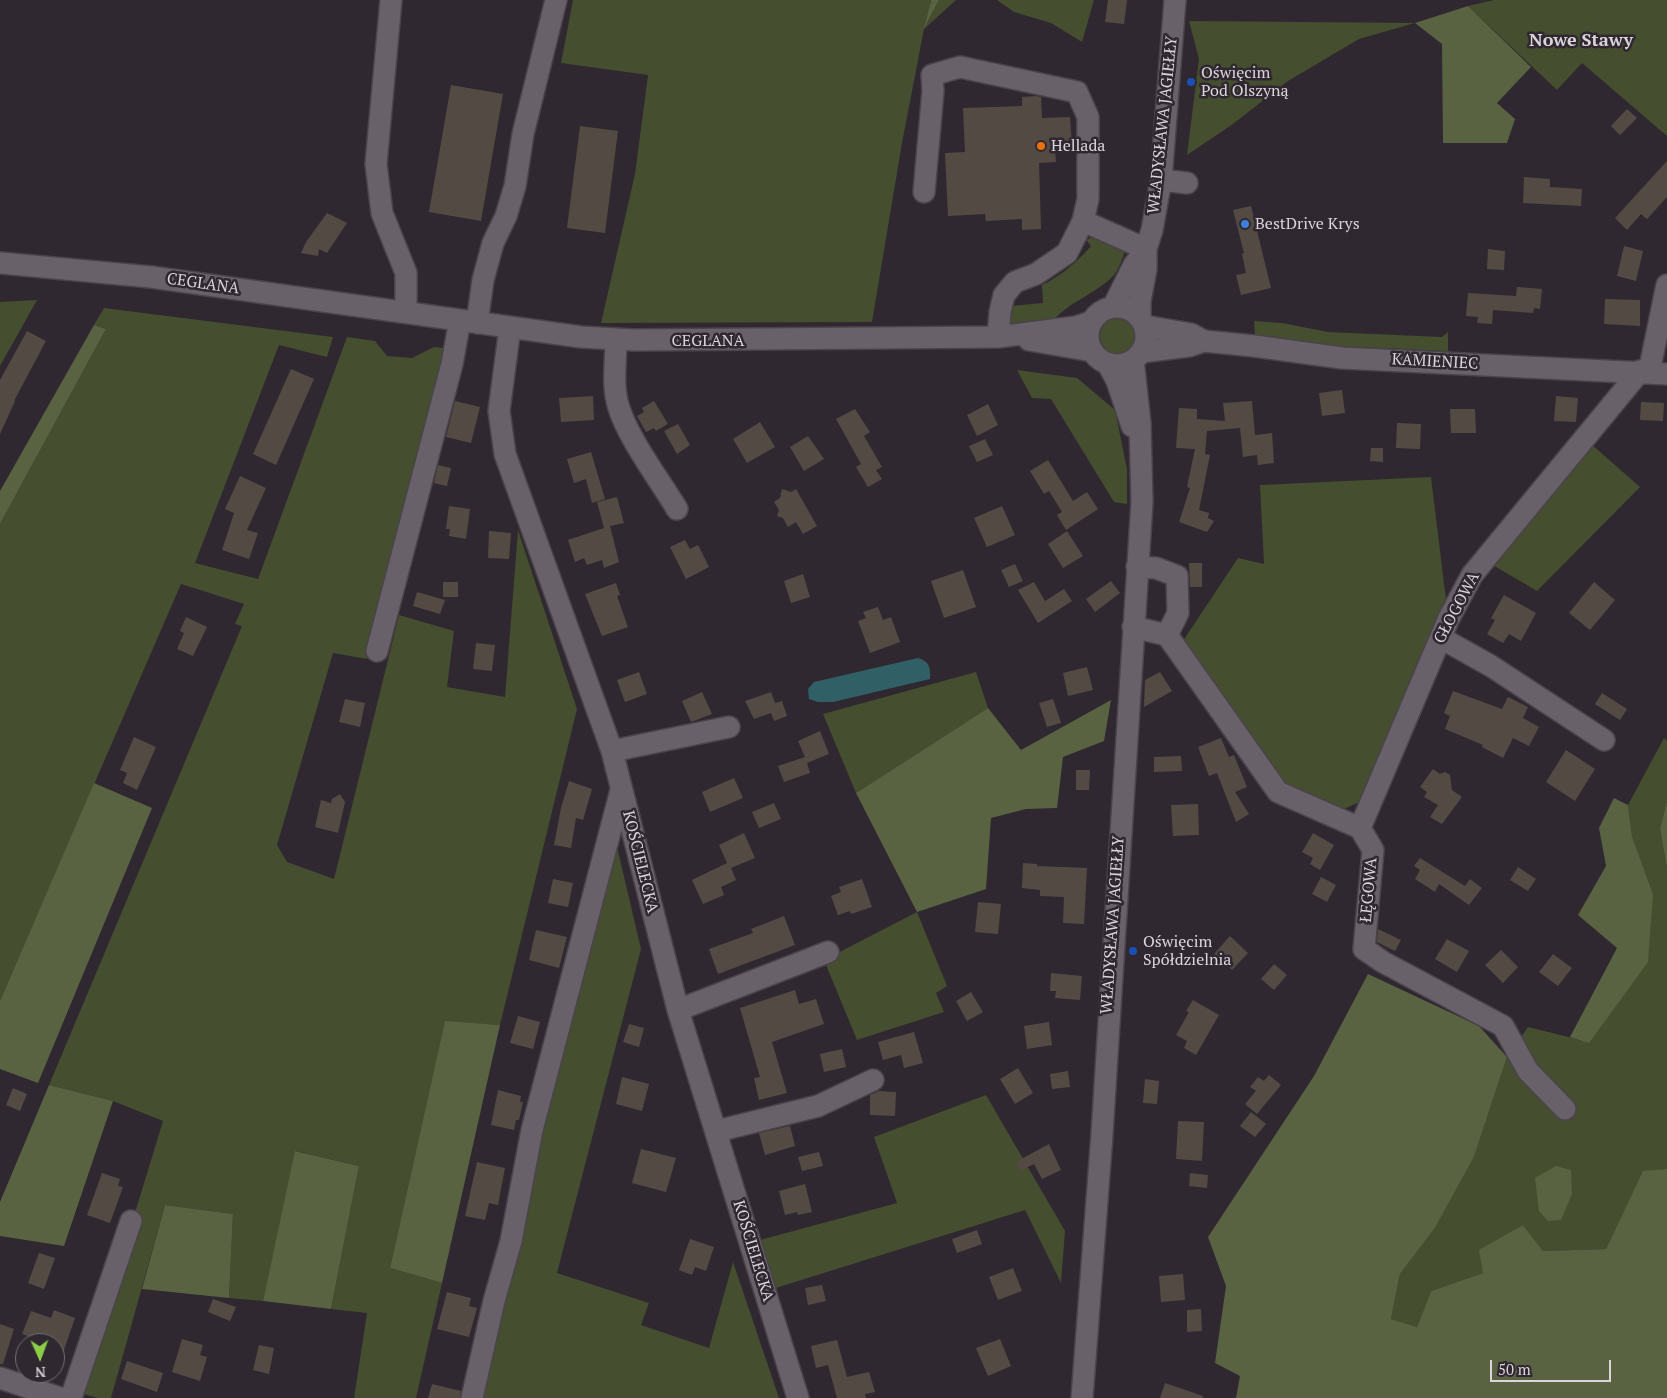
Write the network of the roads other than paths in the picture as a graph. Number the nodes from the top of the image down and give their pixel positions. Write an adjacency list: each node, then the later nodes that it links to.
1 (391, 0): 12 (street)
2 (556, 0): 13 (street)
3 (1175, 0): 4 (street, WŁADYSŁAWA JAGIEŁŁY)
4 (1161, 180): 5 (street); 8 (street, WŁADYSŁAWA JAGIEŁŁY)
5 (1187, 183)
6 (924, 192): 7 (street)
7 (1083, 221): 8 (street); 17 (street)
8 (1146, 249): 11 (street, WŁADYSŁAWA JAGIEŁŁY); 15 (street, WŁADYSŁAWA JAGIEŁŁY)
9 (0, 263): 12 (street, CEGLANA)
10 (1667, 285): 22 (street)
11 (1113, 307): 14 (street); 15 (street)
12 (406, 312): 13 (street, CEGLANA)
13 (469, 321): 16 (street, CEGLANA); 29 (street)
14 (1092, 322): 17 (street, CEGLANA); 21 (street)
15 (1142, 322): 19 (street, KAMIENIEC); 20 (street)
16 (510, 327): 18 (street, CEGLANA); 32 (street, KOŚCIELECKA)
17 (1005, 337): 18 (street, CEGLANA); 21 (street, CEGLANA)
18 (616, 339): 24 (street)
19 (1204, 341): 20 (street, KAMIENIEC); 22 (street, KAMIENIEC)
20 (1137, 356): 21 (street); 23 (street, WŁADYSŁAWA JAGIEŁŁY)
21 (1100, 357): 23 (street, WŁADYSŁAWA JAGIEŁŁY)
22 (1652, 372): 28 (street, GŁOGOWA)
23 (1140, 451): 25 (street, WŁADYSŁAWA JAGIEŁŁY)
24 (677, 509)
25 (1137, 567): 26 (street, WŁADYSŁAWA JAGIEŁŁY); 27 (street)
26 (1133, 627): 27 (street); 46 (street, WŁADYSŁAWA JAGIEŁŁY)
27 (1167, 635): 34 (street)
28 (1441, 638): 31 (street); 34 (street, GŁOGOWA)
29 (377, 652)
30 (728, 727): 32 (street)
31 (1604, 740)
32 (612, 751): 33 (street, KOŚCIELECKA)
33 (621, 787): 36 (street, KOŚCIELECKA); 44 (street)
34 (1360, 828): 38 (street, ŁĘGOWA)
35 (828, 952): 36 (street)
36 (678, 1010): 39 (street, KOŚCIELECKA)
37 (873, 1080): 39 (street)
38 (1566, 1109)
39 (717, 1131): 45 (street, KOŚCIELECKA)
40 (131, 1221): 43 (street)
41 (0, 1378): 42 (street)
42 (60, 1398)
43 (71, 1398)
44 (472, 1398)
45 (798, 1398)
46 (1082, 1398)

